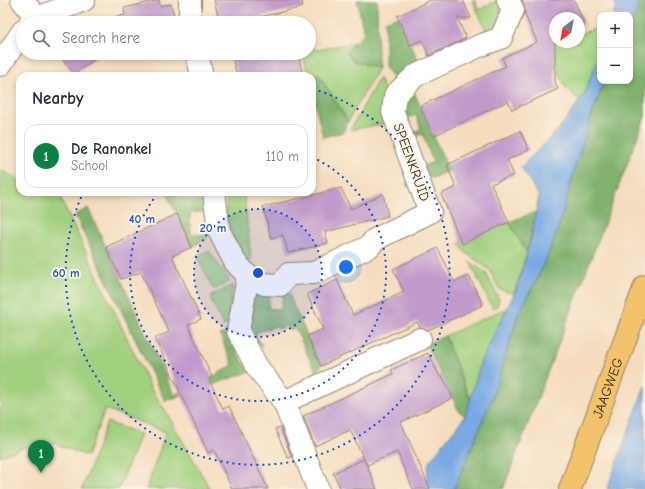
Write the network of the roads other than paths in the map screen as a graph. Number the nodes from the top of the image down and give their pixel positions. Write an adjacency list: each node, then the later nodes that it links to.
1 (22, 0): 5 (street)
2 (84, 0): 6 (street)
3 (190, 0): 7 (street)
4 (508, 0): 13 (street, SPEENKRUID)
5 (27, 16)
6 (48, 16)
7 (191, 16)
8 (16, 43): 10 (street)
9 (199, 60): 11 (street)
10 (0, 65)
11 (201, 72)
12 (215, 196): 13 (street, SPEENKRUID)
13 (248, 276): 16 (street)
14 (645, 286): 18 (main road, JAAGWEG)
15 (420, 339): 16 (street)
16 (284, 402): 17 (street)
17 (318, 489)
18 (570, 489)

